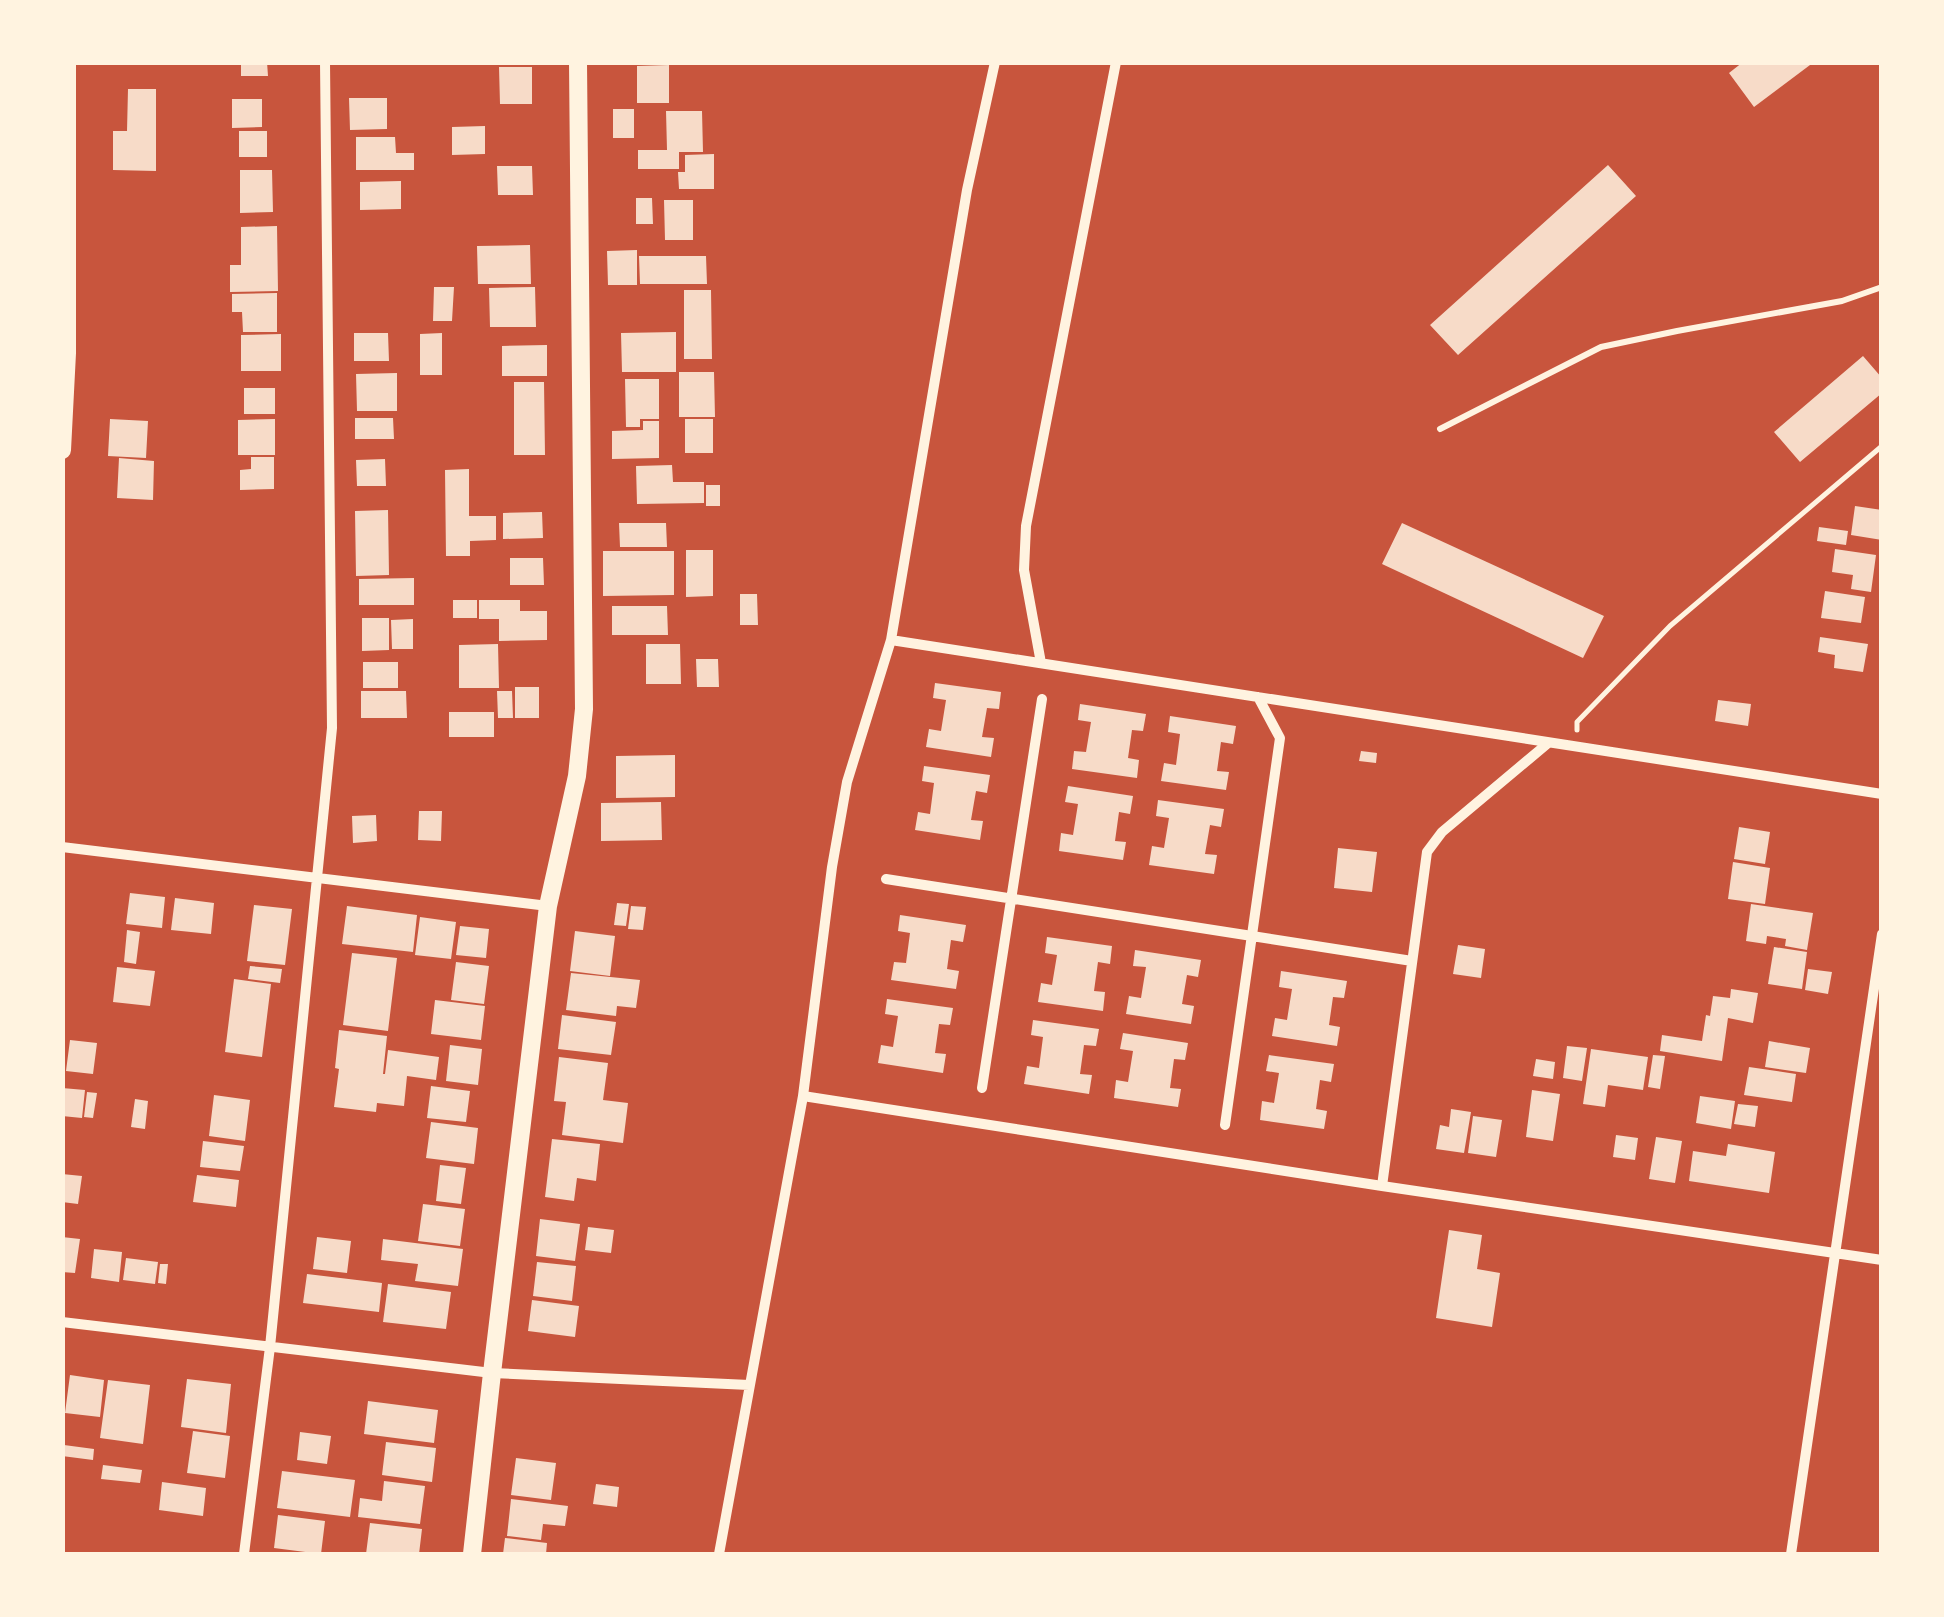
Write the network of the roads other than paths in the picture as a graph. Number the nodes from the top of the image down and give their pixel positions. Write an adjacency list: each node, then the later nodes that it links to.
1 (68, 62): 8 (street)
2 (325, 62): 16 (street)
3 (578, 62): 19 (street)
4 (995, 62): 9 (street)
5 (1116, 62): 10 (street)
6 (1882, 287): 7 (lane)
7 (1440, 429)
8 (62, 450)
9 (891, 640): 10 (street); 24 (street)
10 (1041, 663): 11 (street)
11 (1258, 698): 13 (street); 21 (street)
12 (1042, 699): 18 (street)
13 (1547, 744): 14 (street); 22 (street)
14 (1882, 794)
15 (62, 847): 16 (street)
16 (317, 878): 19 (street); 30 (street)
17 (886, 879): 18 (street)
18 (1012, 899): 21 (street); 23 (street)
19 (548, 906): 31 (street)
20 (1882, 934): 27 (street)
21 (1251, 937): 22 (street); 25 (street)
22 (1412, 961): 26 (street)
23 (982, 1088)
24 (802, 1096): 26 (street); 32 (street)
25 (1225, 1124)
26 (1382, 1186): 27 (street)
27 (1835, 1253): 28 (street); 36 (street)
28 (1882, 1260)
29 (62, 1322): 30 (street)
30 (270, 1347): 31 (street); 33 (street)
31 (492, 1372): 32 (street); 34 (street)
32 (749, 1385): 35 (street)
33 (244, 1554)
34 (472, 1554)
35 (719, 1554)
36 (1791, 1554)

